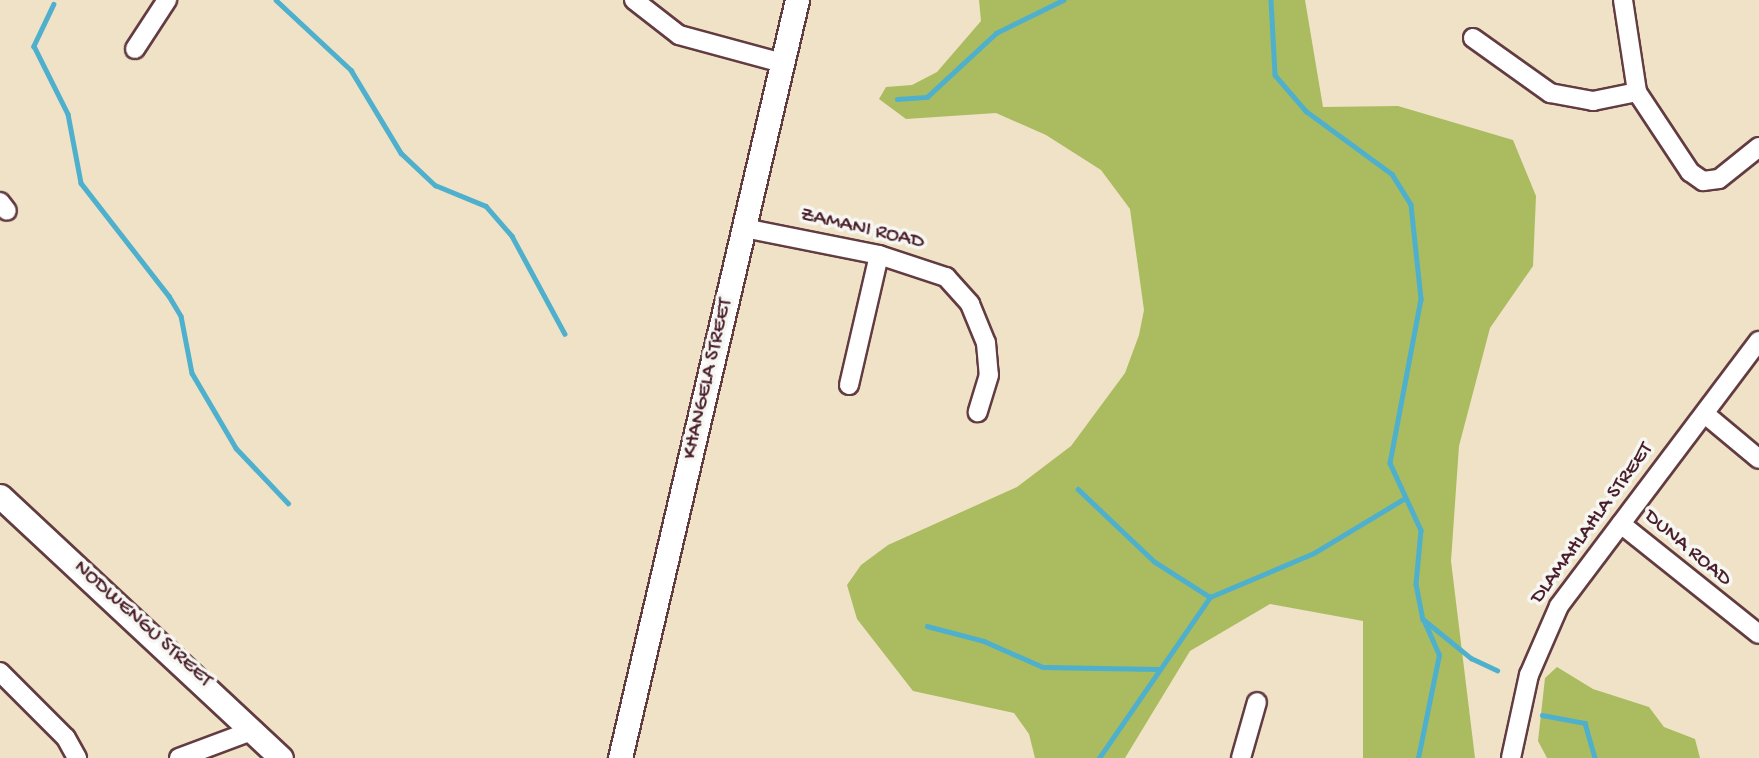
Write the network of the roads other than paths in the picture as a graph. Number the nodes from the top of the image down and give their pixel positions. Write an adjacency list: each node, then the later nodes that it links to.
1 (167, 0): 6 (street)
2 (634, 0): 7 (street)
3 (797, 0): 7 (street, KHANGELA STREET)
4 (1623, 0): 8 (street)
5 (1473, 38): 8 (street)
6 (135, 49)
7 (782, 63): 10 (street, KHANGELA STREET)
8 (1637, 92): 9 (street)
9 (1759, 147)
10 (744, 228): 11 (street, ZAMANI ROAD); 26 (street, KHANGELA STREET)
11 (879, 255): 13 (street); 14 (street, ZAMANI ROAD)
12 (1759, 341): 15 (street, DLAMAHLAHLA STREET)
13 (849, 386)
14 (978, 412)
15 (1705, 414): 16 (street); 18 (street, DLAMAHLAHLA STREET)
16 (1759, 459)
17 (0, 496): 22 (street, NODWENGU STREET)
18 (1621, 524): 19 (street, DUNA ROAD); 28 (street, DLAMAHLAHLA STREET)
19 (1759, 634)
20 (0, 673): 23 (street)
21 (1257, 702): 27 (street)
22 (254, 730): 24 (street); 25 (street, NODWENGU STREET)
23 (77, 758)
24 (179, 758)
25 (281, 758)
26 (620, 758)
27 (1241, 758)
28 (1511, 758)

